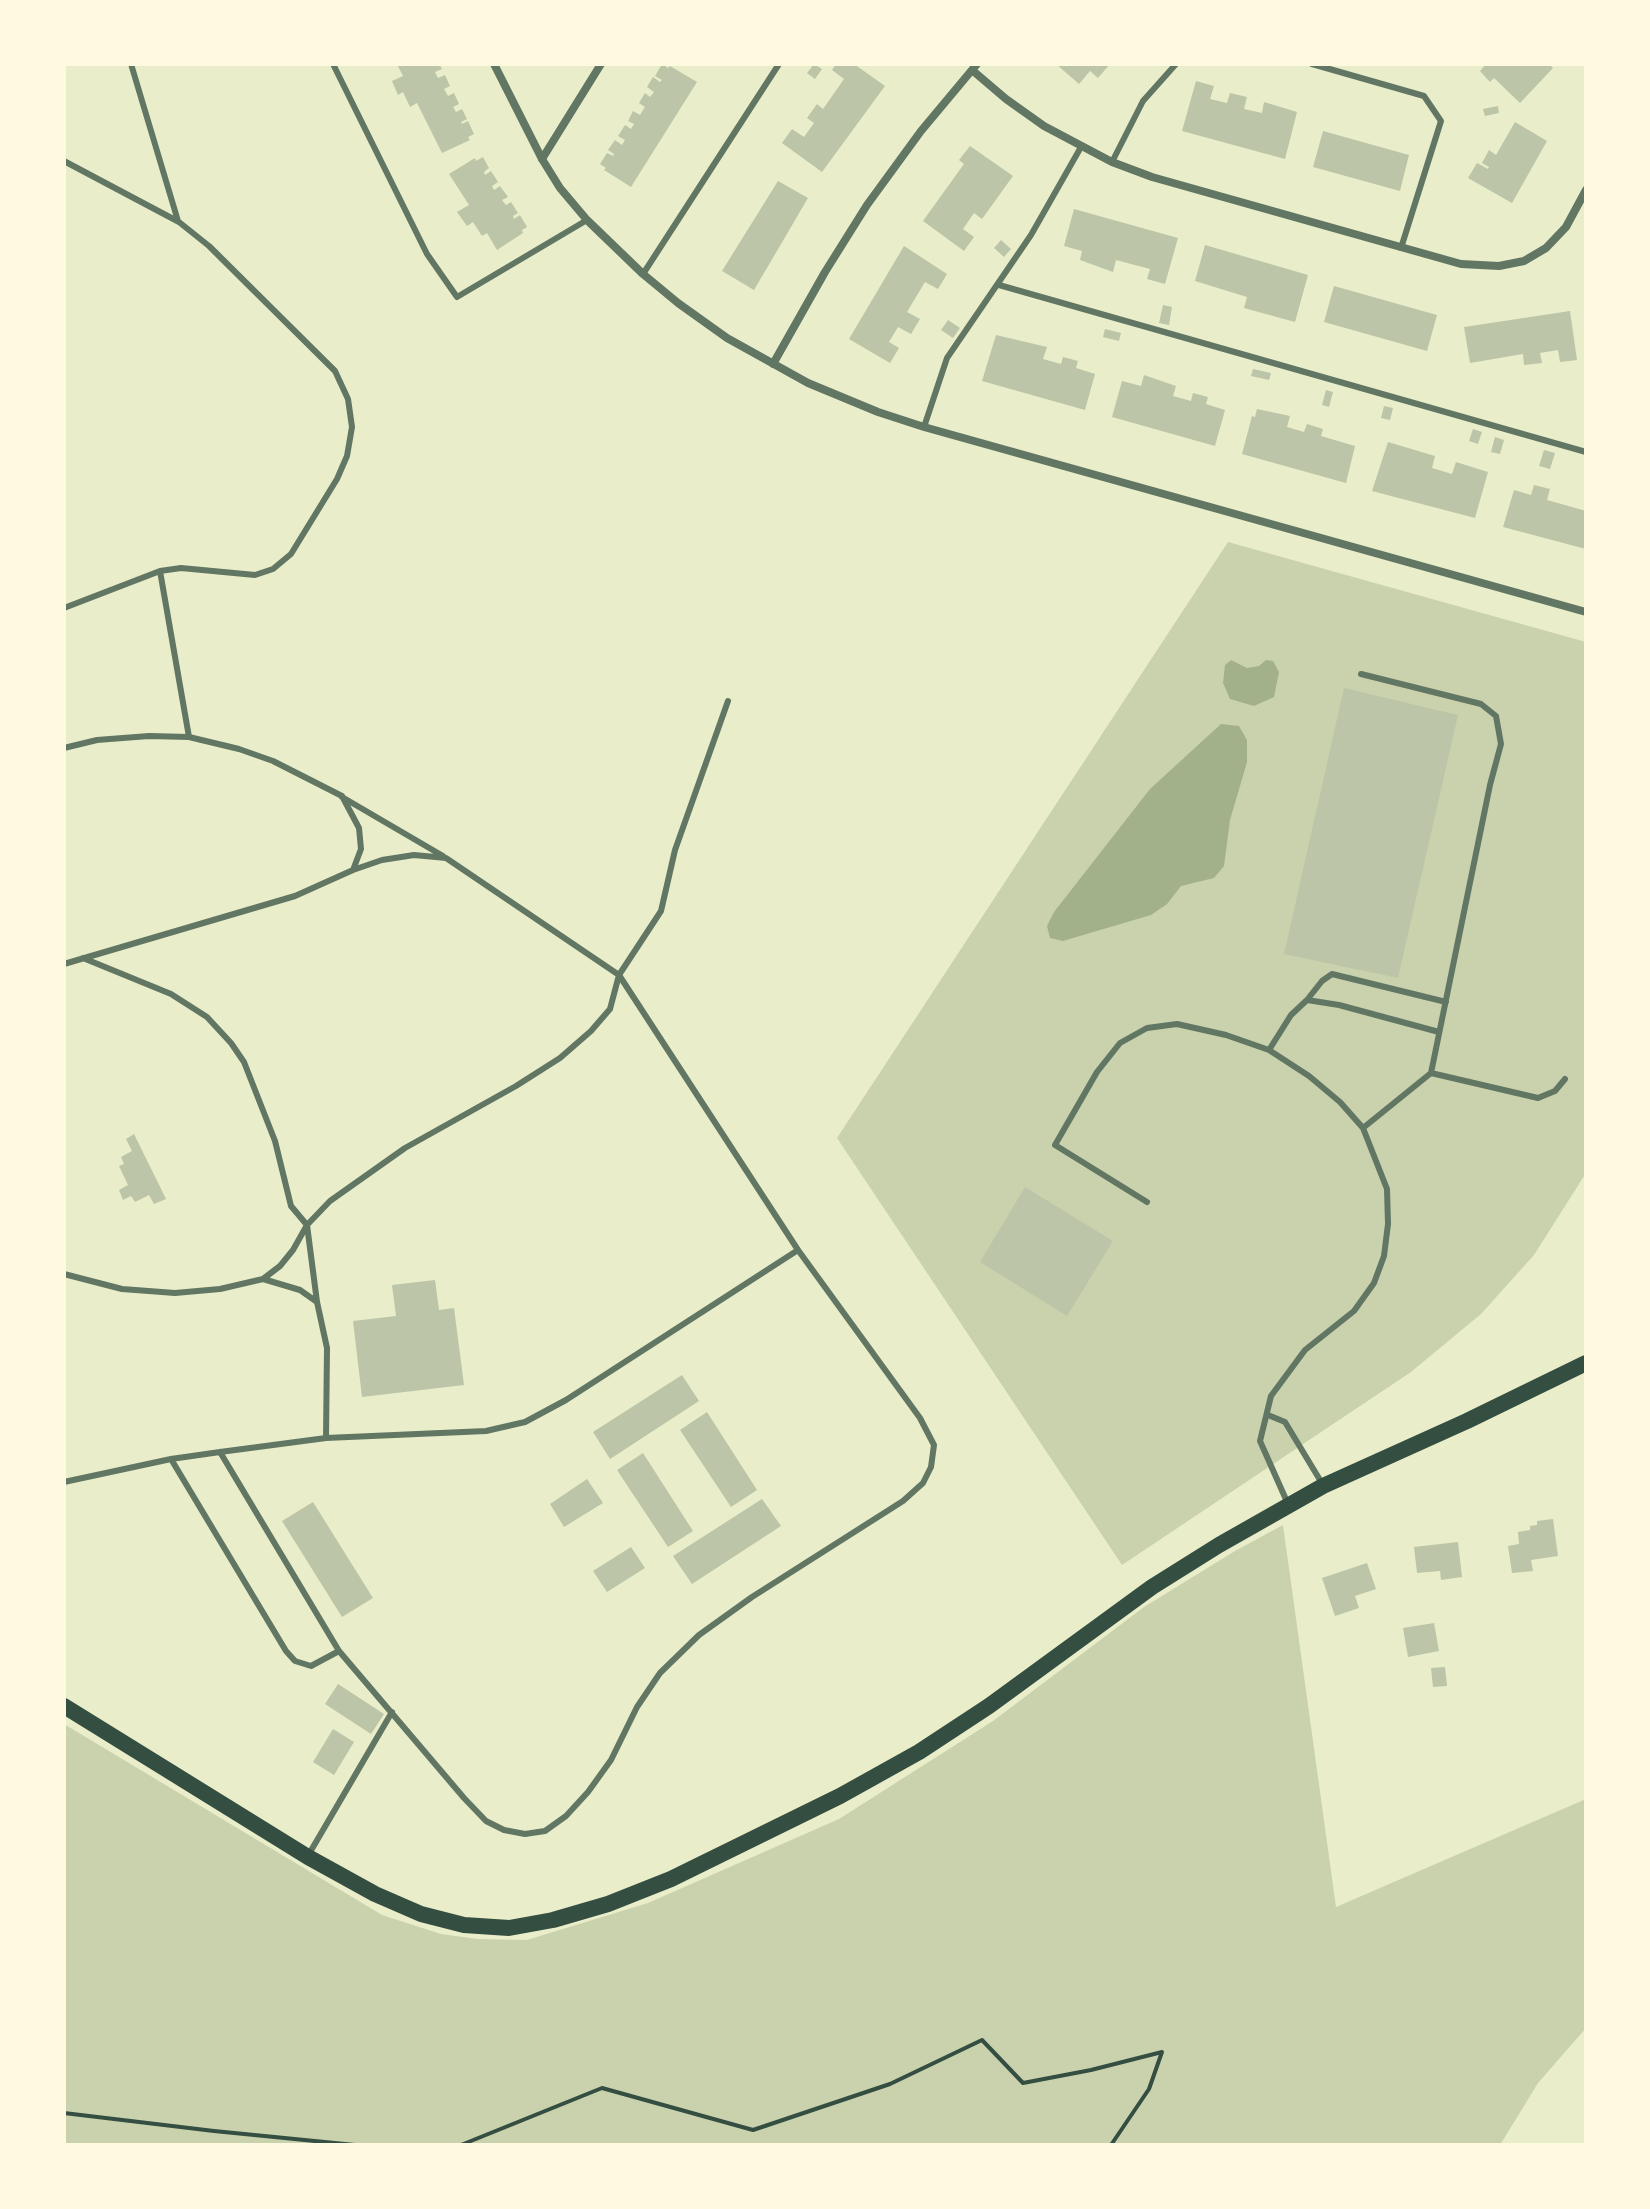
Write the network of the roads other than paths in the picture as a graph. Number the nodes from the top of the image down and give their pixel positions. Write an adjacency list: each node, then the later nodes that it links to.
1 (131, 64): 15 (lane)
2 (333, 64): 14 (lane)
3 (494, 64): 10 (street)
4 (601, 64): 10 (street)
5 (779, 64): 17 (lane)
6 (1176, 64): 12 (lane)
7 (1312, 64): 16 (lane)
8 (974, 67): 9 (street); 19 (street)
9 (1081, 147): 12 (street); 18 (lane)
10 (542, 159): 14 (street)
11 (64, 161): 15 (lane)
12 (1112, 162): 16 (street)
13 (1586, 190): 16 (street)
14 (587, 220): 17 (street)
15 (179, 222): 22 (lane)
16 (1401, 248)
17 (643, 274): 19 (street)
18 (999, 285): 20 (lane); 21 (lane)
19 (773, 364): 20 (street)
20 (924, 427): 24 (street)
21 (1586, 452)
22 (160, 571): 23 (lane); 27 (lane)
23 (64, 608)
24 (1586, 612)
25 (1361, 674): 36 (lane)
26 (728, 701): 34 (lane)
27 (189, 737): 28 (lane); 29 (lane)
28 (64, 748)
29 (342, 796): 30 (lane); 31 (lane)
30 (446, 858): 31 (lane); 34 (lane)
31 (353, 870): 32 (lane)
32 (83, 958): 33 (lane); 43 (lane)
33 (64, 964)
34 (619, 975): 43 (lane); 44 (lane)
35 (1307, 1000): 36 (lane); 37 (lane); 38 (lane)
36 (1446, 1002): 37 (lane)
37 (1439, 1032): 39 (lane)
38 (1269, 1050): 41 (lane); 42 (lane)
39 (1431, 1073): 40 (lane); 41 (lane)
40 (1565, 1079)
41 (1363, 1128): 49 (lane)
42 (1147, 1202)
43 (307, 1225): 46 (lane); 47 (lane)
44 (798, 1250): 50 (lane); 58 (lane)
45 (64, 1274): 46 (lane)
46 (263, 1279): 47 (lane)
47 (317, 1302): 50 (lane)
48 (1586, 1363): 54 (main road)
49 (1268, 1415): 54 (lane); 55 (lane)
50 (326, 1438): 51 (lane)
51 (220, 1452): 52 (lane); 56 (lane)
52 (171, 1459): 53 (lane); 56 (lane)
53 (64, 1482)
54 (1323, 1486): 55 (main road)
55 (1289, 1506): 59 (main road)
56 (339, 1651): 58 (lane)
57 (64, 1706): 59 (main road)
58 (392, 1712): 59 (lane)
59 (308, 1857)

